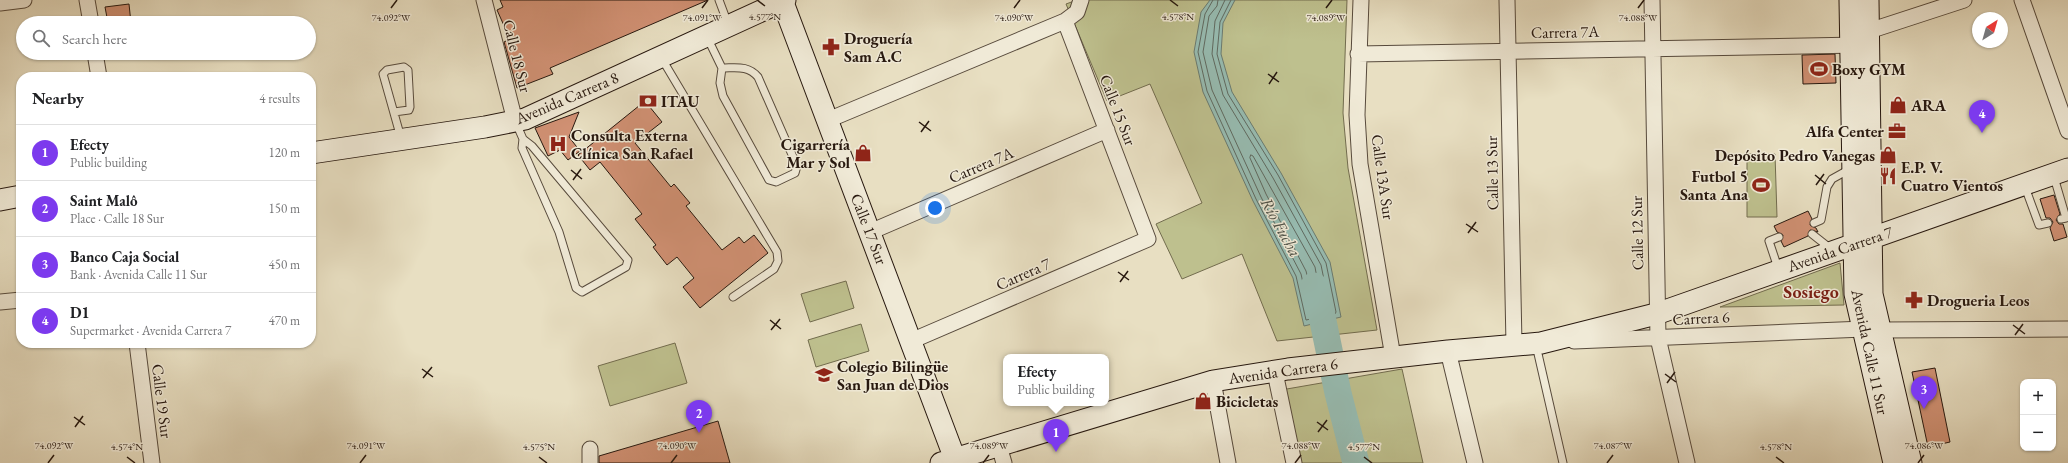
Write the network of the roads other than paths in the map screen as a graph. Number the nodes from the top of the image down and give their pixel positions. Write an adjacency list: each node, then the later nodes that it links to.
1 (24, 0): 14 (street)
2 (87, 0): 15 (street)
3 (484, 0): 29 (street, Calle 18 Sur)
4 (719, 0): 17 (lane)
5 (783, 0): 17 (main road, Avenida Carrera 8); 28 (main road, Calle 17 Sur)
6 (1081, 0): 16 (street)
7 (1361, 0): 22 (street, Calle 13A Sur)
8 (1507, 0): 21 (street, Calle 13 Sur)
9 (1652, 0): 20 (street, Calle 12 Sur)
10 (1850, 0): 19 (main road, Avenida Calle 11 Sur)
11 (1868, 0): 19 (main road, Avenida Calle 11 Sur)
12 (1964, 0): 19 (street, Carrera 7A)
13 (2022, 0): 31 (street)
14 (0, 3)
15 (90, 16)
16 (1065, 21): 28 (street); 30 (street, Calle 15 Sur)
17 (728, 26): 18 (main road, Avenida Carrera 8)
18 (706, 36): 23 (main road, Avenida Carrera 8); 25 (lane)
19 (1863, 40): 20 (street, Carrera 7A); 34 (main road, Avenida Calle 11 Sur); 46 (main road, Avenida Calle 11 Sur)
20 (1653, 49): 21 (street, Carrera 7A); 52 (street, Calle 12 Sur)
21 (1508, 51): 22 (street, Carrera 7A); 58 (street, Calle 13 Sur)
22 (1358, 54): 61 (street, Calle 13A Sur)
23 (661, 57): 29 (main road, Avenida Carrera 8); 49 (lane)
24 (96, 60): 26 (street)
25 (722, 68): 25 (lane)
26 (98, 72)
27 (394, 112): 27 (lane); 32 (lane)
28 (828, 120): 42 (main road, Calle 17 Sur)
29 (519, 130): 29 (lane); 32 (main road, Avenida Carrera 8)
30 (1107, 130): 42 (street, Carrera 7A); 45 (street, Calle 15 Sur)
31 (2068, 131)
32 (401, 140): 33 (main road, Avenida Carrera 8)
33 (316, 152)
34 (1854, 167): 40 (lane); 46 (main road, Avenida Calle 11 Sur)
35 (2061, 172): 36 (main road, Avenida Carrera 7); 39 (lane)
36 (2024, 184): 41 (lane); 46 (main road, Avenida Carrera 7)
37 (16, 197): 38 (main road)
38 (0, 200)
39 (2061, 219)
40 (1814, 223)
41 (2048, 223)
42 (870, 232): 56 (main road, Calle 17 Sur)
43 (1812, 234): 47 (lane)
44 (1779, 237): 48 (lane)
45 (1148, 238): 56 (street, Carrera 7)
46 (1863, 241): 47 (main road, Avenida Carrera 7); 54 (main road, Avenida Calle 11 Sur)
47 (1834, 251): 48 (main road, Avenida Carrera 7)
48 (1779, 270): 52 (main road, Avenida Carrera 7)
49 (732, 297)
50 (16, 300): 51 (street)
51 (0, 302)
52 (1656, 314): 55 (street, Calle 12 Sur); 57 (main road, Avenida Carrera 7)
53 (2068, 329): 54 (street, Carrera 6)
54 (1872, 330): 55 (street, Carrera 6); 72 (main road, Avenida Calle 11 Sur); 73 (main road, Avenida Calle 11 Sur)
55 (1658, 338): 57 (street, Carrera 6); 71 (street, Calle 12 Sur)
56 (911, 341): 65 (main road, Calle 17 Sur)
57 (1538, 343): 58 (main road, Avenida Carrera 6); 70 (lane)
58 (1514, 344): 60 (main road, Avenida Carrera 6)
59 (138, 348): 66 (street, Calle 19 Sur)
60 (1448, 351): 61 (main road, Avenida Carrera 6); 69 (street)
61 (1393, 357): 62 (main road, Avenida Carrera 6)
62 (1277, 370): 63 (main road, Avenida Carrera 6); 68 (street)
63 (1213, 381): 64 (main road, Avenida Carrera 6); 67 (street)
64 (1001, 454): 65 (main road, Avenida Carrera 6)
65 (948, 461)
66 (152, 463)
67 (1228, 463)
68 (1294, 463)
69 (1475, 463)
70 (1563, 463)
71 (1687, 463)
72 (1894, 463)
73 (1911, 463)

